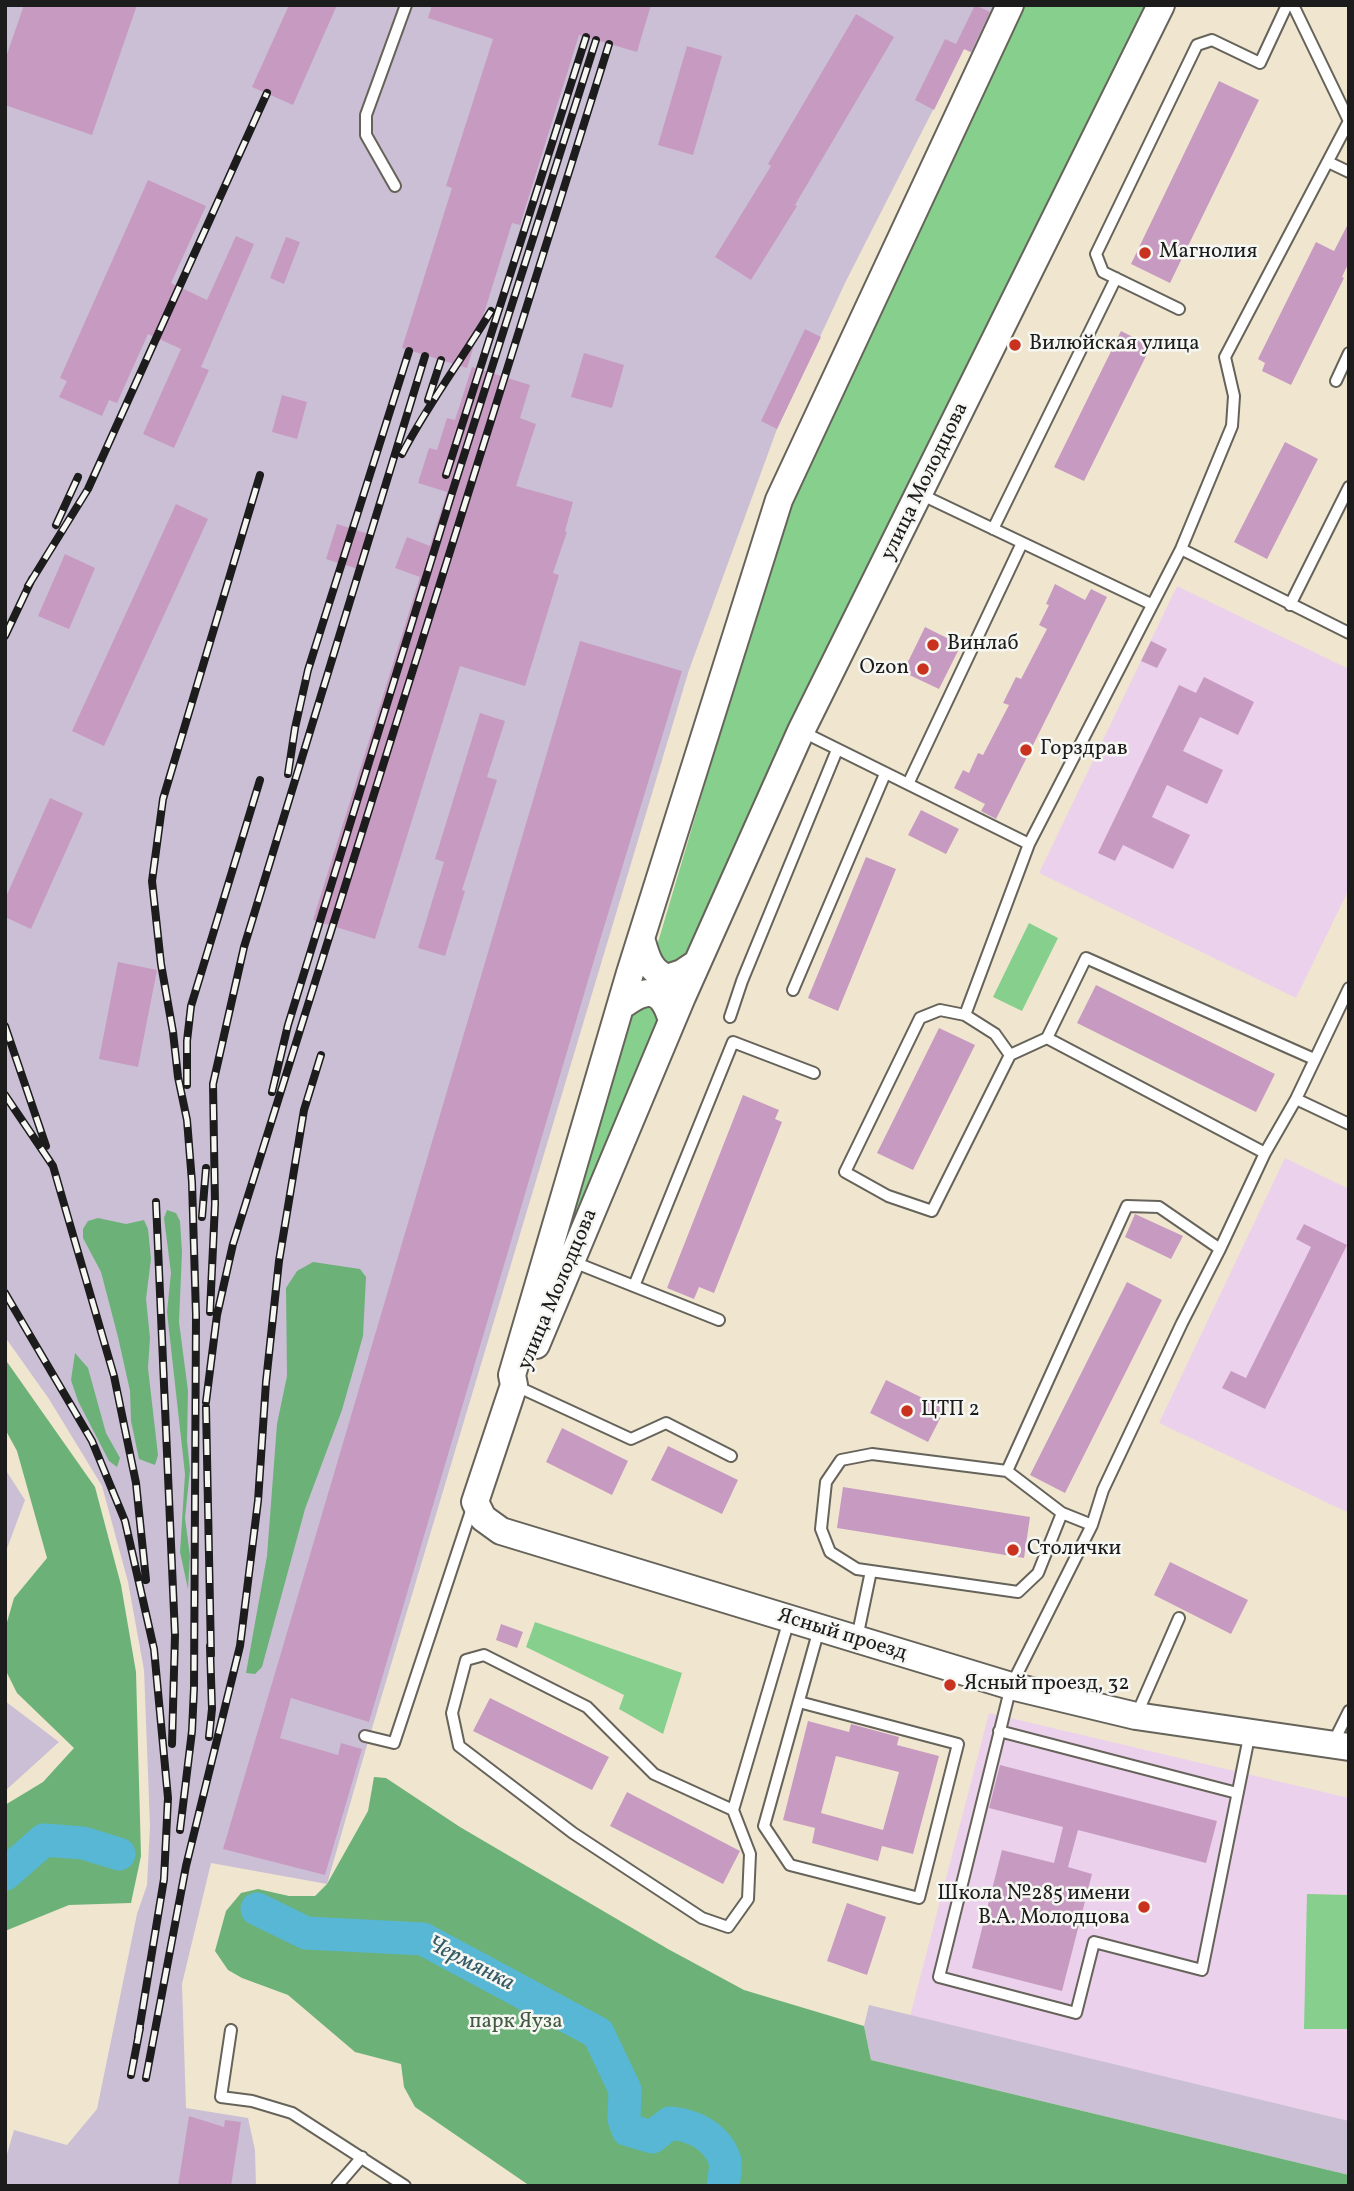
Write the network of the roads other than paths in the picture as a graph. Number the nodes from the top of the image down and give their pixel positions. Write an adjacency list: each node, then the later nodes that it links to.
1 (407, 5): 8 (lane)
2 (1010, 5): 26 (street, улица Молодцова)
3 (1161, 5): 14 (street, улица Молодцова)
4 (1287, 5): 9 (lane)
5 (1293, 5): 6 (lane)
6 (1328, 162): 7 (lane); 17 (lane)
7 (1349, 172)
8 (395, 186)
9 (1116, 278): 10 (lane); 15 (lane)
10 (1179, 309)
11 (1349, 353): 12 (lane)
12 (1336, 381)
13 (1349, 487): 19 (lane)
14 (920, 494): 15 (lane); 21 (street, улица Молодцова)
15 (993, 529): 16 (lane)
16 (1022, 542): 18 (lane); 24 (lane)
17 (1181, 549): 18 (lane); 19 (lane)
18 (1151, 604): 25 (lane)
19 (1290, 605): 20 (lane)
20 (1349, 633)
21 (801, 731): 22 (lane); 27 (street, улица Молодцова)
22 (837, 750): 23 (lane); 32 (lane)
23 (884, 774): 24 (lane); 29 (lane)
24 (908, 784): 25 (lane)
25 (1029, 844): 31 (lane)
26 (641, 938): 27 (street); 30 (street, улица Молодцова)
27 (697, 963): 33 (street, улица Молодцова)
28 (1349, 988): 36 (lane)
29 (793, 990)
30 (620, 1007): 33 (street); 45 (street, улица Молодцова)
31 (965, 1014): 35 (lane); 35 (lane)
32 (730, 1017)
33 (672, 1021): 42 (street, улица Молодцова)
34 (1047, 1038): 35 (lane); 36 (lane); 40 (lane)
35 (1010, 1055)
36 (1314, 1059): 38 (lane)
37 (814, 1073): 43 (lane)
38 (1296, 1099): 39 (lane); 40 (lane)
39 (1349, 1124)
40 (1265, 1153): 41 (lane)
41 (1220, 1248): 47 (lane); 50 (lane)
42 (571, 1261): 43 (lane); 45 (street, улица Молодцова)
43 (634, 1286): 44 (lane)
44 (719, 1320)
45 (514, 1385): 46 (lane); 48 (street)
46 (731, 1456)
47 (1007, 1471): 49 (lane); 51 (lane)
48 (474, 1502): 53 (street, Ясный проезд); 62 (lane)
49 (1062, 1513): 50 (lane); 51 (lane)
50 (1093, 1525): 56 (lane)
51 (871, 1571): 55 (lane)
52 (1179, 1618): 59 (lane)
53 (789, 1620): 54 (street, Ясный проезд); 65 (lane)
54 (819, 1629): 55 (street, Ясный проезд); 57 (lane)
55 (857, 1640): 56 (street, Ясный проезд)
56 (1011, 1686): 59 (street, Ясный проезд); 60 (lane)
57 (799, 1702): 57 (lane)
58 (1349, 1711): 63 (lane)
59 (1136, 1716): 61 (street, Ясный проезд)
60 (999, 1731): 64 (lane); 64 (lane)
61 (1250, 1732): 63 (street, Ясный проезд); 64 (lane)
62 (365, 1736)
63 (1340, 1746)
64 (1237, 1793)
65 (733, 1810): 65 (lane)
66 (231, 2030): 67 (lane)
67 (362, 2157): 68 (lane); 69 (lane)
68 (337, 2186)
69 (405, 2186)

